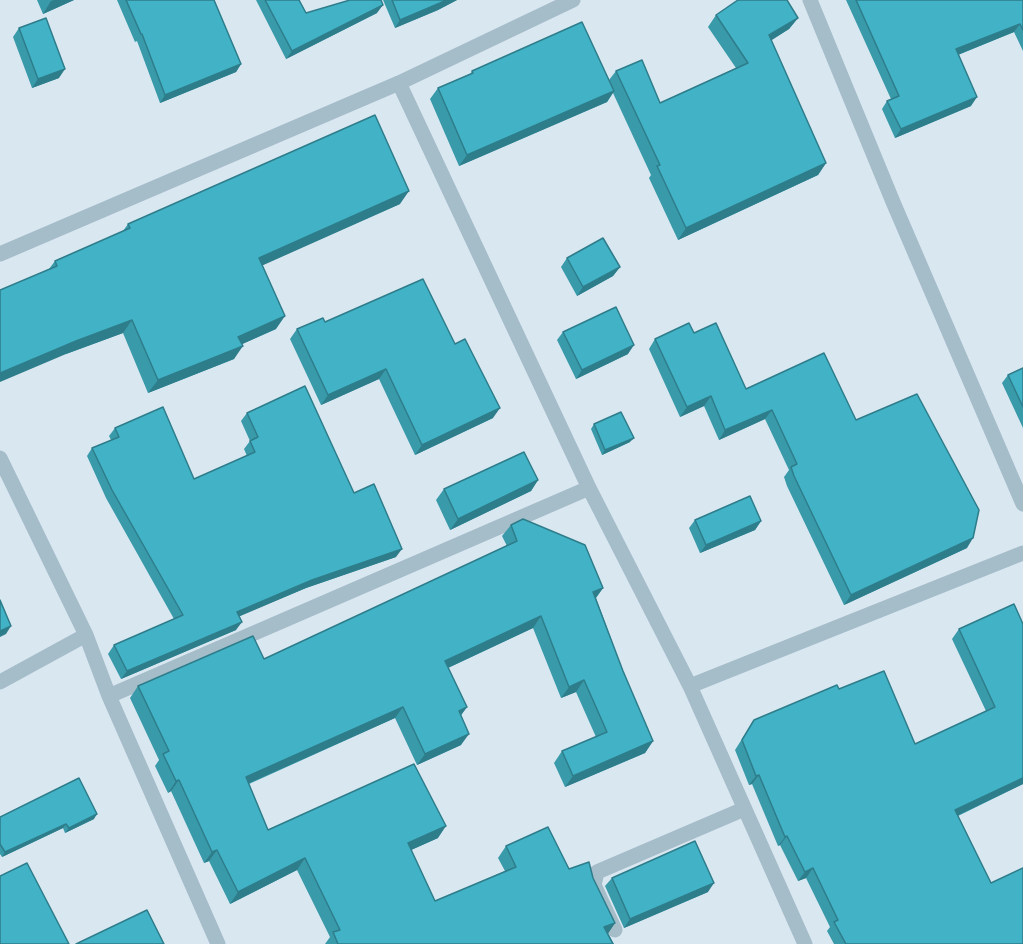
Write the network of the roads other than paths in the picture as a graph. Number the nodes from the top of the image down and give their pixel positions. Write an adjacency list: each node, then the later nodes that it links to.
1 (573, 0): 3 (street)
2 (810, 0): 7 (street)
3 (399, 83): 4 (street); 6 (street)
4 (0, 254)
5 (0, 458): 9 (street)
6 (589, 488): 11 (street); 12 (street)
7 (1023, 504)
8 (1023, 553): 11 (street)
9 (86, 635): 10 (street); 12 (street)
10 (0, 682)
11 (690, 686): 13 (street)
12 (109, 696): 15 (street)
13 (744, 809): 14 (street); 16 (street)
14 (615, 930)
15 (218, 944)
16 (805, 944)

